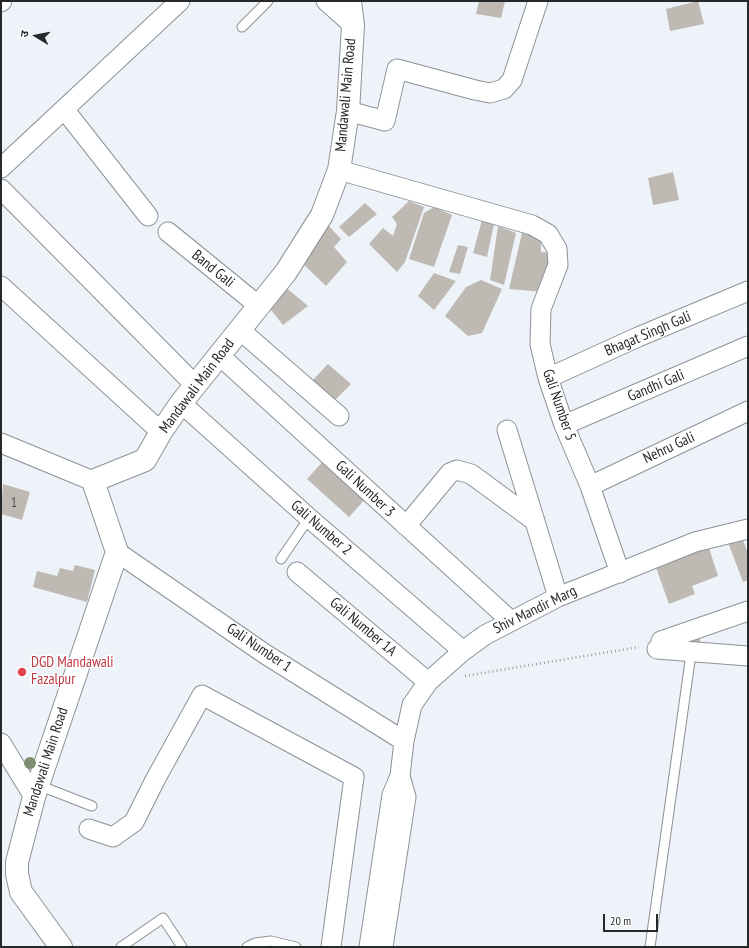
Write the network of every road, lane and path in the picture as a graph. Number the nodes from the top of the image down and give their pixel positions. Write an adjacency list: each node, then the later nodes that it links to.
1 (180, 1): 8 (street)
2 (268, 1): 7 (lane)
3 (326, 1): 6 (street)
4 (350, 1): 6 (street, Mandawali Main Road)
5 (538, 1): 9 (street)
6 (353, 25): 9 (street, Mandawali Main Road)
7 (242, 27)
8 (64, 109): 10 (street); 13 (street)
9 (348, 111): 11 (street, Mandawali Main Road)
10 (1, 168)
11 (339, 170): 17 (street, Mandawali Main Road); 21 (street, Gali Number 5)
12 (1, 189): 22 (street)
13 (148, 216)
14 (168, 232): 17 (street, Band Gali)
15 (1, 286): 28 (street)
16 (748, 291): 21 (street, Bhagat Singh Gali)
17 (259, 306): 18 (street, Mandawali Main Road)
18 (240, 330): 20 (street, Mandawali Main Road); 25 (street)
19 (748, 346): 26 (street, Gandhi Gali)
20 (220, 356): 22 (street, Mandawali Main Road); 34 (street, Gali Number 3)
21 (548, 378): 26 (street, Gali Number 5)
22 (195, 385): 23 (street, Mandawali Main Road)
23 (181, 402): 28 (street, Mandawali Main Road); 32 (street, Gali Number 2)
24 (747, 414): 31 (street, Nehru Gali)
25 (338, 416)
26 (564, 425): 31 (street, Gali Number 5)
27 (507, 430): 33 (street)
28 (161, 432): 30 (street, Mandawali Main Road)
29 (1, 444): 30 (street)
30 (92, 481): 36 (street)
31 (590, 486): 39 (street, Gali Number 5)
32 (309, 518): 37 (lane); 44 (street, Gali Number 2)
33 (535, 521): 34 (street); 40 (street)
34 (406, 526): 42 (street, Gali Number 3)
35 (748, 529): 39 (street, Shiv Mandir Marg)
36 (117, 552): 49 (street, Gali Number 1); 52 (street, Mandawali Main Road)
37 (281, 559)
38 (298, 572): 48 (street, Gali Number 1A)
39 (620, 573): 40 (street, Shiv Mandir Marg)
40 (558, 597): 42 (street, Shiv Mandir Marg)
41 (748, 611): 43 (street)
42 (511, 621): 44 (street, Shiv Mandir Marg)
43 (659, 645): 45 (street); 47 (path)
44 (463, 651): 48 (street, Shiv Mandir Marg)
45 (748, 656)
46 (690, 661): 63 (lane)
47 (459, 676)
48 (428, 682): 49 (street, Shiv Mandir Marg)
49 (404, 741): 51 (street, Shiv Mandir Marg)
50 (1, 743): 52 (street)
51 (400, 776): 61 (street, Shiv Mandir Marg); 62 (street, Shiv Mandir Marg)
52 (36, 791): 53 (lane); 55 (street, Mandawali Main Road)
53 (92, 806)
54 (89, 829): 60 (street)
55 (60, 947)
56 (120, 947): 57 (lane)
57 (182, 947)
58 (247, 947): 59 (lane)
59 (296, 947)
60 (331, 947)
61 (369, 947)
62 (383, 947)
63 (650, 947)

